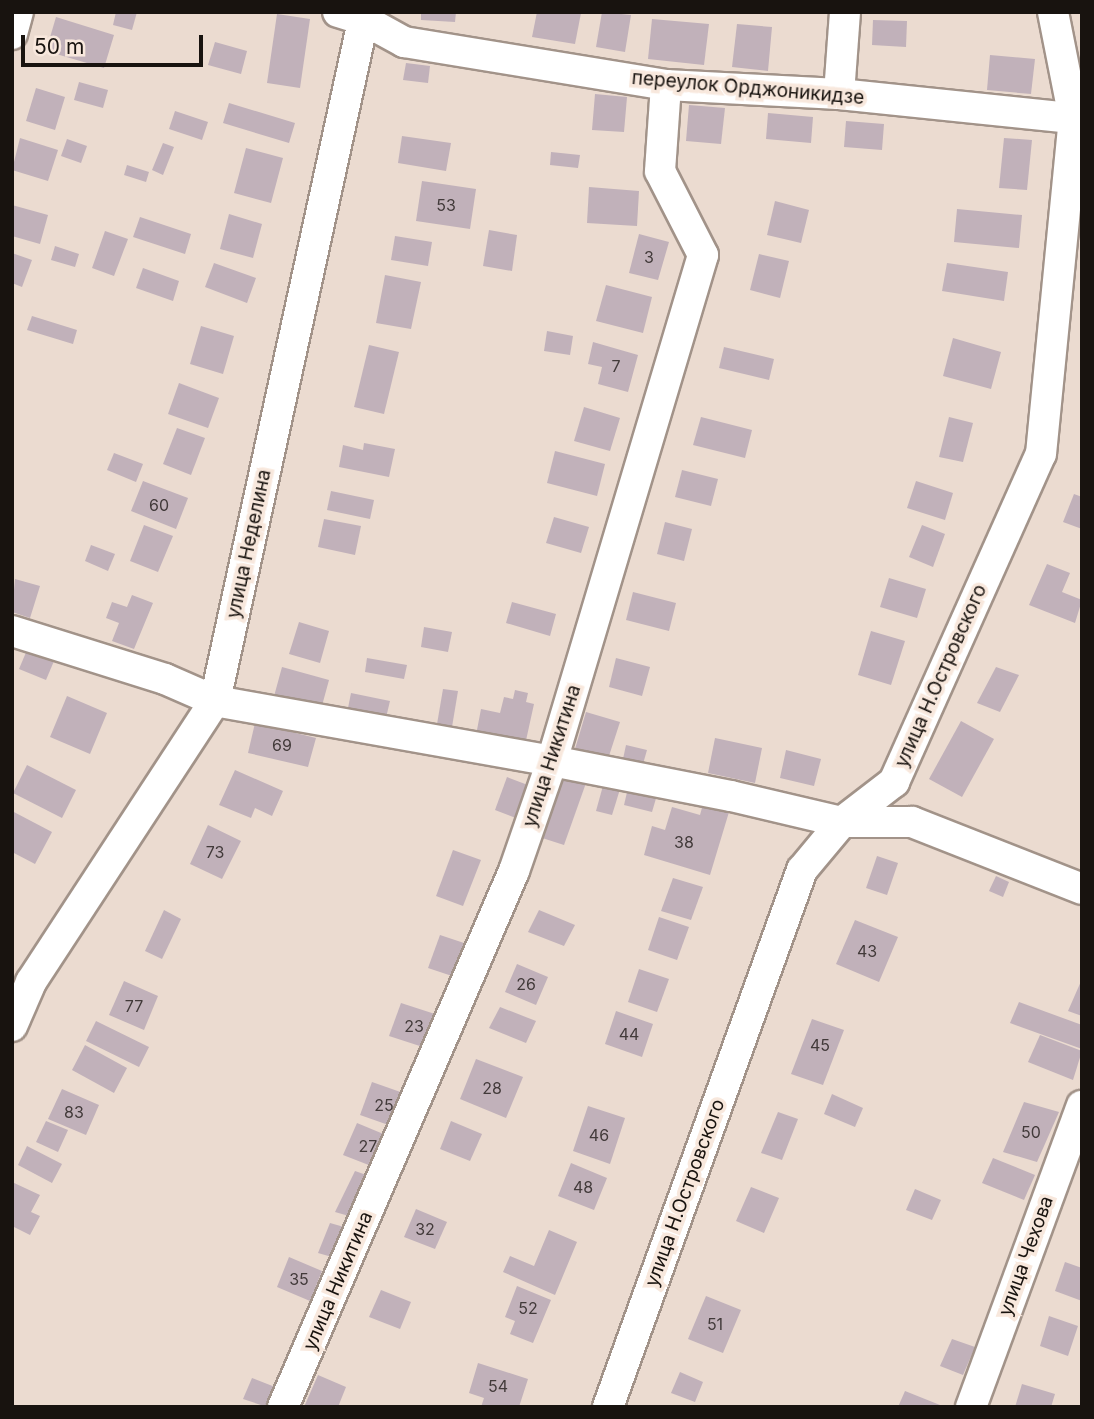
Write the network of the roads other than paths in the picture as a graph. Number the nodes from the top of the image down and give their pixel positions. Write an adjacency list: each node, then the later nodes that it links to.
1 (18, 12): 5 (street)
2 (845, 12): 7 (street)
3 (1053, 12): 8 (street, улица Н.Островского)
4 (356, 15): 6 (street, переулок Орджоникидзе); 10 (street, улица Неделина)
5 (12, 34)
6 (666, 85): 7 (street, переулок Орджоникидзе); 11 (street, улица Никитина)
7 (839, 94): 8 (street, переулок Орджоникидзе)
8 (1078, 119): 12 (street, улица Н.Островского)
9 (12, 631): 10 (street)
10 (215, 701): 11 (street); 14 (street, улица Неделина)
11 (552, 761): 12 (street); 16 (street, улица Никитина)
12 (842, 822): 13 (street); 17 (street, улица Н.Островского)
13 (1082, 889)
14 (12, 1026)
15 (1080, 1115): 18 (street, улица Чехова)
16 (283, 1407)
17 (608, 1407)
18 (971, 1407)

